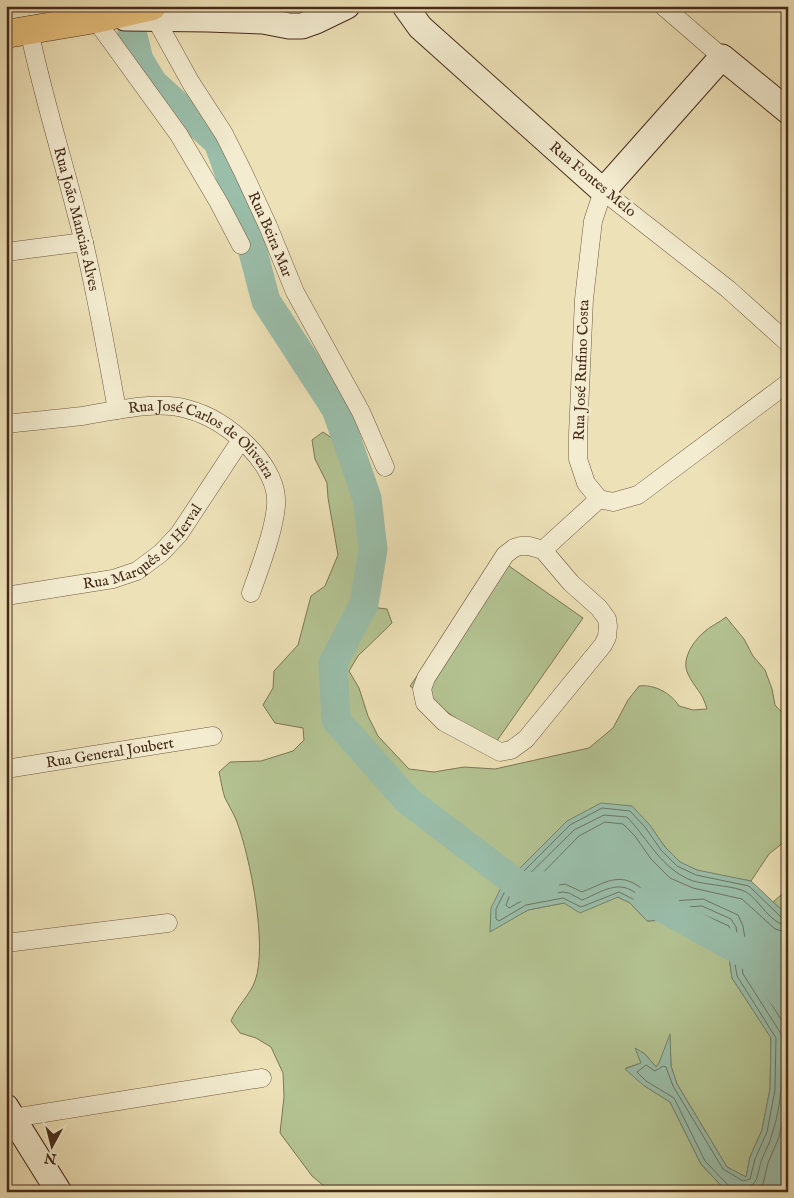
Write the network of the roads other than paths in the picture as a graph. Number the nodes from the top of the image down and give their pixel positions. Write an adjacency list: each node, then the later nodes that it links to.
1 (347, 6): 4 (main road)
2 (405, 6): 8 (main road, Rua Fontes Melo)
3 (663, 6): 6 (street)
4 (130, 14): 5 (highway); 10 (street); 17 (street, Rua Beira Mar)
5 (18, 32): 9 (street, Rua João Mancias Alves)
6 (722, 57): 7 (main road); 8 (main road, Rua José Rufino Costa)
7 (788, 111)
8 (603, 191): 12 (street, Rua Fontes Melo); 18 (street, Rua José Rufino Costa)
9 (84, 242): 11 (street); 14 (street, Rua João Mancias Alves)
10 (241, 245)
11 (6, 252)
12 (788, 343)
13 (788, 384): 18 (street)
14 (117, 410): 15 (street, Rua José Carlos de Oliveira); 16 (street, Rua José Carlos de Oliveira)
15 (6, 424)
16 (241, 440): 20 (street, Rua José Carlos de Oliveira); 21 (street, Rua Marquês de Herval)
17 (385, 467)
18 (598, 499): 19 (street)
19 (543, 550): 19 (street)
20 (251, 593)
21 (6, 596)
22 (213, 736): 23 (street, Rua General Joubert)
23 (6, 769)
24 (168, 923): 25 (street)
25 (6, 943)
26 (262, 1078): 27 (street)
27 (10, 1113): 28 (main road)
28 (59, 1192)

